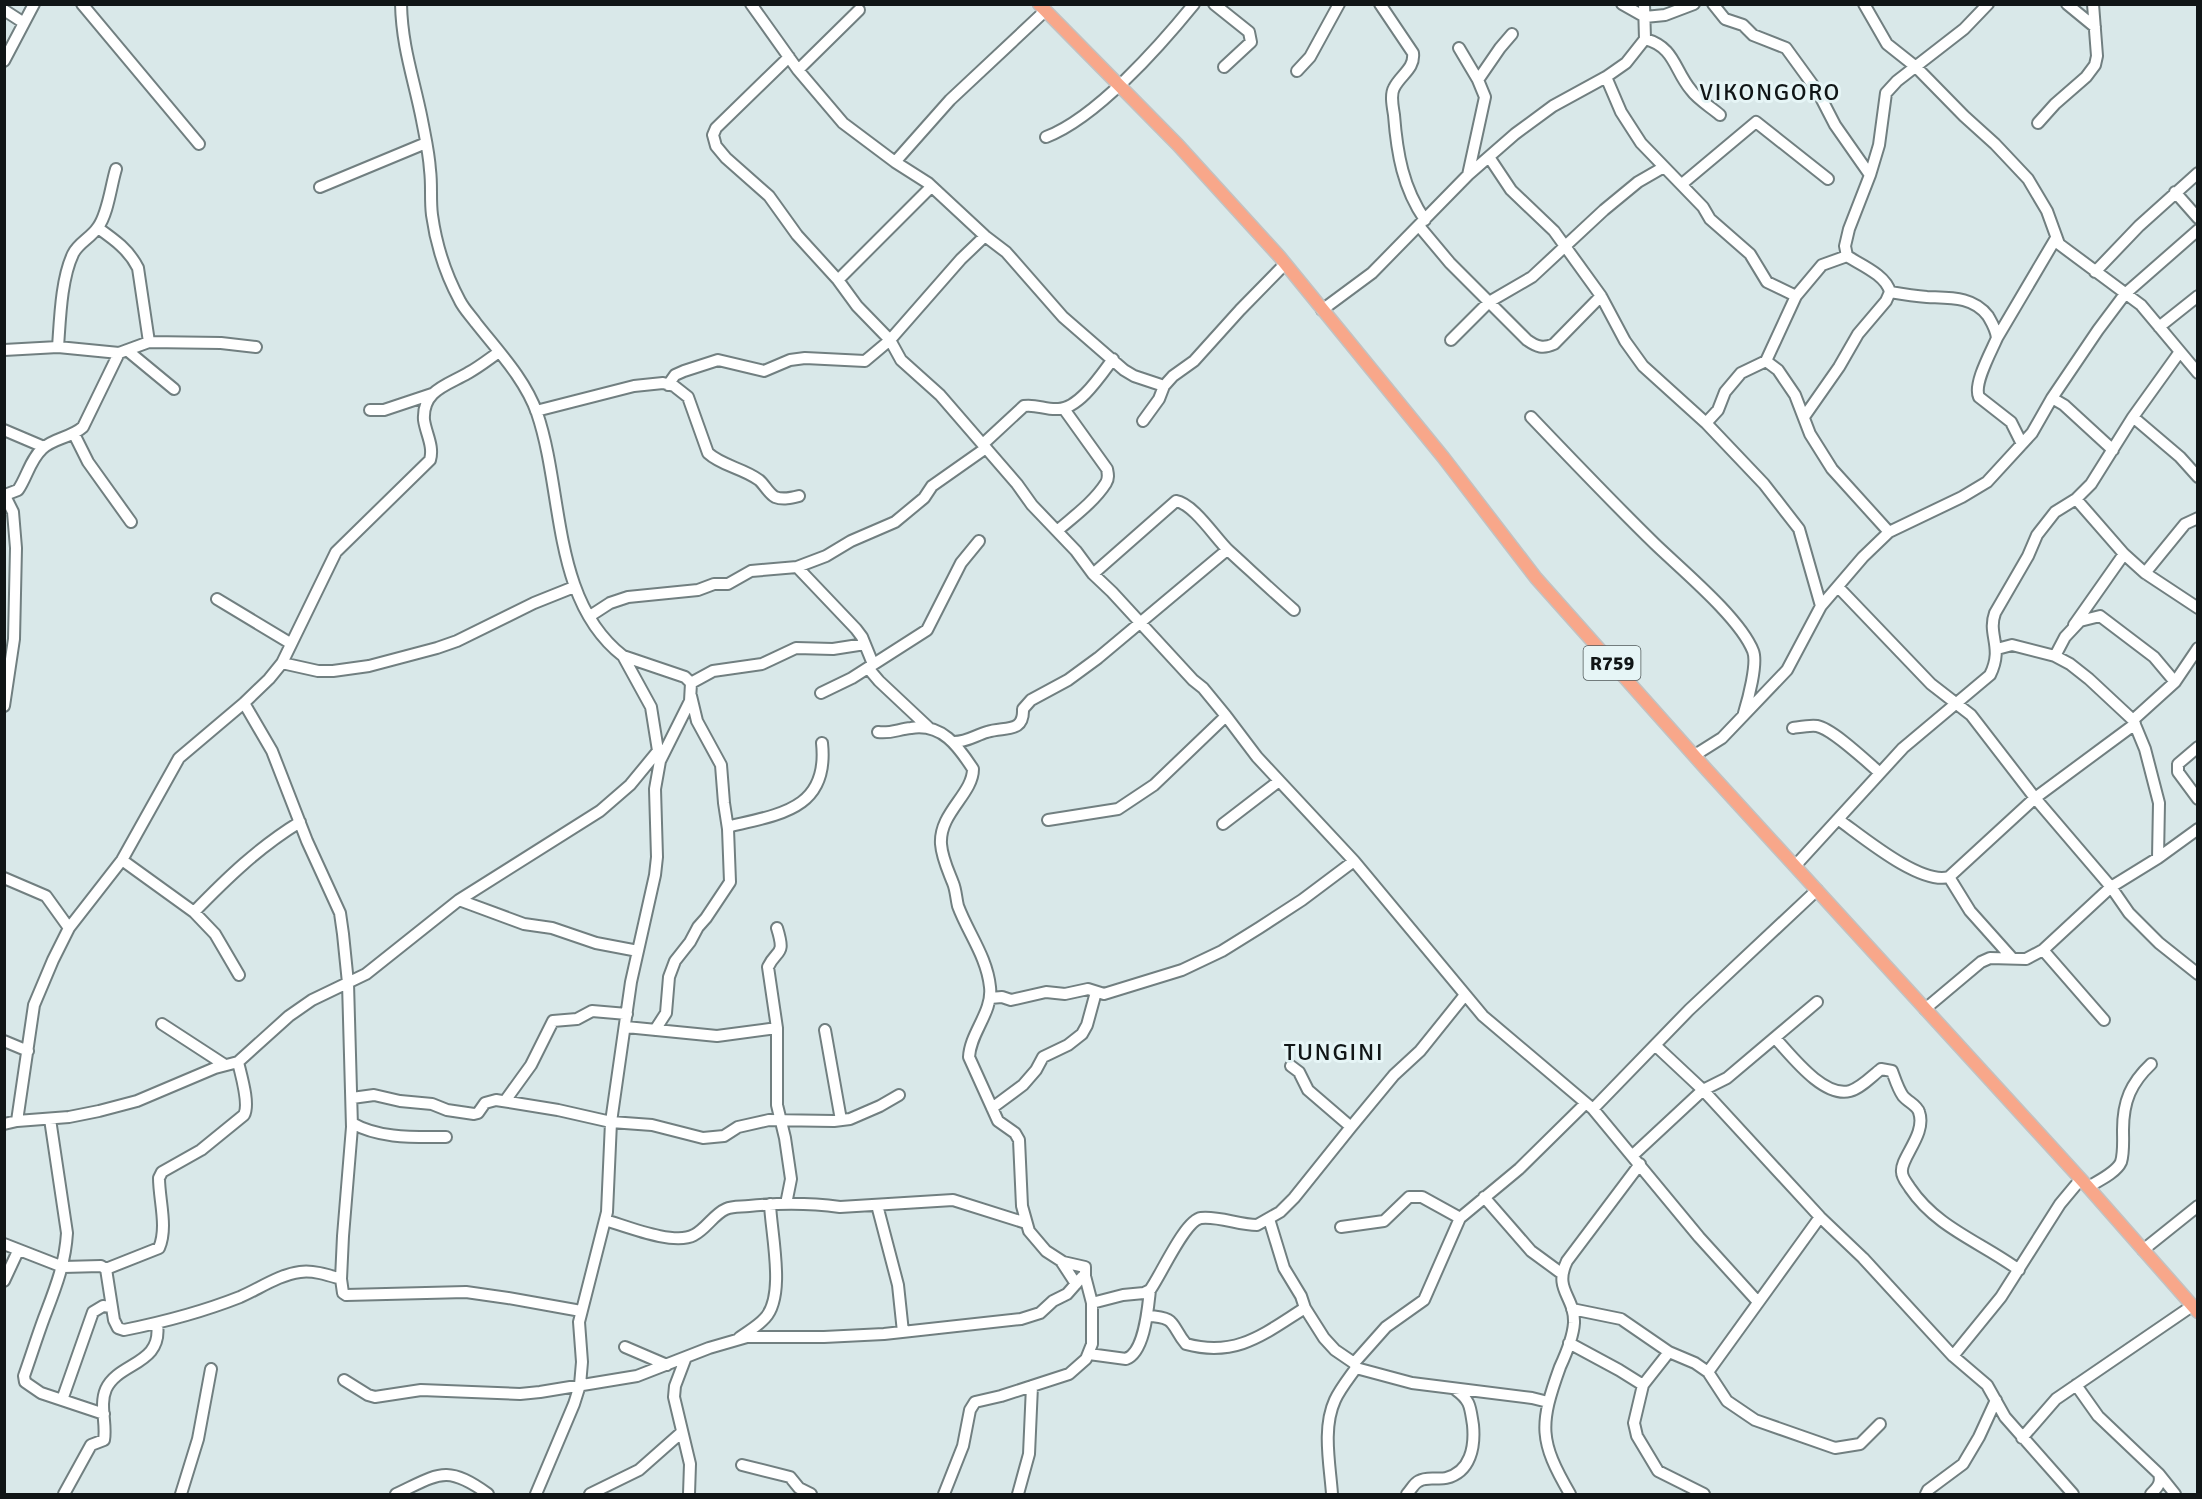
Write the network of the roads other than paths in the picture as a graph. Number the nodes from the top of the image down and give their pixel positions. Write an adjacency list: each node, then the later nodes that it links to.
1 (34, 4): 21 (street)
2 (82, 4): 39 (street)
3 (401, 4): 38 (street)
4 (751, 4): 26 (street)
5 (1194, 4): 34 (street)
6 (1214, 4): 28 (street)
7 (1339, 4): 31 (street)
8 (1380, 4): 53 (street)
9 (1622, 4): 20 (street)
10 (1644, 4): 20 (street)
11 (1694, 4): 20 (street)
12 (1713, 4): 45 (street)
13 (1988, 4): 29 (street)
14 (2067, 4): 22 (street)
15 (2093, 4): 22 (street)
16 (1867, 6): 29 (street)
17 (1042, 8): 34 (main road, R759); 41 (street)
18 (4, 10): 21 (street)
19 (859, 10): 30 (street)
20 (1645, 17): 24 (street)
21 (24, 23): 27 (street)
22 (2095, 27): 36 (street)
23 (1512, 34): 33 (street)
24 (1645, 39): 32 (street); 35 (street)
25 (1459, 48): 33 (street)
26 (789, 57): 30 (street); 62 (street)
27 (4, 62)
28 (1224, 67)
29 (1916, 67): 45 (street); 57 (street)
30 (798, 70): 41 (street)
31 (1297, 71)
32 (1606, 77): 40 (street); 42 (street)
33 (1478, 80): 46 (street)
34 (1119, 86): 37 (street); 60 (main road, R759)
35 (1720, 115)
36 (2038, 123)
37 (1046, 138)
38 (426, 143): 49 (street); 79 (street)
39 (199, 144)
40 (1489, 157): 46 (street); 58 (street)
41 (895, 162): 50 (street)
42 (1664, 167): 48 (street); 58 (street)
43 (116, 169): 54 (street)
44 (2198, 173): 51 (street)
45 (1870, 174): 59 (street)
46 (1467, 175): 53 (street)
47 (1828, 179): 48 (street)
48 (1682, 183): 66 (street)
49 (320, 187)
50 (931, 187): 56 (street); 62 (street)
51 (2175, 192): 52 (street); 61 (street)
52 (2198, 218)
53 (1422, 223): 68 (street); 69 (street)
54 (98, 228): 74 (street); 75 (street)
55 (2198, 230): 64 (street)
56 (985, 236): 72 (street); 81 (street)
57 (2056, 238): 61 (street); 71 (street)
58 (1564, 247): 65 (street); 68 (street)
59 (1847, 256): 63 (street); 66 (street)
60 (1285, 264): 69 (main road, R759); 85 (street)
61 (2095, 272): 64 (street)
62 (838, 280): 72 (street)
63 (1890, 292): 71 (street); 93 (street)
64 (2125, 294): 70 (street); 88 (street)
65 (1601, 296): 68 (street); 96 (street)
66 (1796, 296): 82 (street)
67 (2198, 296): 70 (street)
68 (1489, 302): 73 (street)
69 (1322, 310): 150 (main road, R759)
70 (2159, 327): 80 (street)
71 (1997, 338): 99 (street)
72 (890, 340): 84 (street); 100 (street)
73 (1451, 340)
74 (149, 342): 76 (street); 78 (street)
75 (58, 347): 77 (street); 78 (street)
76 (256, 347)
77 (4, 350)
78 (124, 352): 86 (street); 98 (street)
79 (499, 352): 87 (street); 91 (street)
80 (2180, 353): 83 (street); 94 (street)
81 (1113, 359): 85 (street); 89 (street)
82 (1766, 362): 93 (street); 96 (street)
83 (2198, 373)
84 (668, 385): 91 (street); 105 (street)
85 (1164, 386): 95 (street)
86 (174, 389)
87 (432, 394): 90 (street); 126 (street)
88 (2052, 398): 99 (street); 102 (street)
89 (1064, 409): 100 (street); 109 (street)
90 (370, 410)
91 (536, 411): 117 (street)
92 (1531, 417): 142 (street)
93 (1804, 417): 110 (street)
94 (2133, 417): 102 (street); 103 (street)
95 (1143, 421)
96 (1706, 423): 120 (street)
97 (4, 430): 101 (street)
98 (75, 435): 101 (street); 108 (street)
99 (2022, 444): 110 (street)
100 (984, 446): 109 (street); 114 (street)
101 (44, 447): 104 (street)
102 (2112, 450): 106 (street)
103 (2198, 477)
104 (5, 494): 140 (street)
105 (799, 496)
106 (2076, 499): 113 (street); 129 (street)
107 (2198, 518): 115 (street)
108 (131, 522)
109 (1057, 531): 116 (street)
110 (1889, 532): 118 (street)
111 (979, 541): 133 (street)
112 (1227, 550): 116 (street); 122 (street); 124 (street)
113 (2124, 554): 115 (street); 125 (street)
114 (797, 567): 123 (street); 127 (street)
115 (2145, 573): 121 (street)
116 (1093, 574): 124 (street)
117 (574, 587): 123 (street); 132 (street)
118 (1839, 588): 120 (street); 139 (street)
119 (217, 600): 126 (street)
120 (1821, 606): 142 (street)
121 (2198, 608)
122 (1294, 610)
123 (590, 616): 130 (street)
124 (1139, 622): 141 (street); 147 (street)
125 (2065, 637): 131 (street); 135 (street)
126 (290, 644): 132 (street)
127 (865, 644): 133 (street); 134 (street)
128 (2198, 648): 135 (street)
129 (1997, 649): 131 (street); 139 (street)
130 (623, 656): 134 (street); 151 (street)
131 (2055, 656): 143 (street)
132 (282, 663): 138 (street)
133 (871, 666): 136 (street); 144 (street)
134 (691, 682): 137 (street)
135 (2175, 682): 143 (street)
136 (821, 693)
137 (691, 696): 151 (street); 160 (street)
138 (244, 703): 158 (street); 163 (street)
139 (1956, 704): 152 (street); 154 (street)
140 (4, 706)
141 (1226, 716): 153 (street); 156 (street)
142 (1744, 717): 150 (street)
143 (2134, 722): 154 (street); 162 (street)
144 (928, 728): 146 (street); 147 (street)
145 (1793, 728): 152 (street)
146 (878, 732)
147 (954, 742): 182 (street)
148 (822, 743): 160 (street)
149 (2198, 747): 155 (street)
150 (1695, 755): 165 (main road, R759)
151 (659, 756): 170 (street); 175 (street)
152 (1880, 773): 157 (street)
153 (1279, 781): 159 (street); 164 (street)
154 (2035, 798): 166 (street); 168 (street)
155 (2198, 799)
156 (1048, 820)
157 (1839, 820): 165 (street); 166 (street)
158 (300, 822): 171 (street); 179 (street)
159 (1223, 824)
160 (728, 829): 190 (street)
161 (2198, 829): 162 (street)
162 (2158, 858): 168 (street)
163 (122, 860): 171 (street); 172 (street)
164 (1354, 861): 180 (street); 181 (street)
165 (1795, 866): 169 (main road, R759)
166 (1949, 877): 176 (street)
167 (4, 878): 172 (street)
168 (2110, 887): 174 (street); 177 (street)
169 (1817, 890): 184 (main road, R759); 194 (street)
170 (459, 900): 175 (street); 179 (street)
171 (194, 912): 178 (street)
172 (69, 928): 195 (street)
173 (777, 928): 189 (street)
174 (2043, 950): 176 (street); 186 (street)
175 (638, 951): 185 (street)
176 (2012, 958): 184 (street)
177 (2198, 974)
178 (239, 975)
179 (348, 983): 196 (street); 202 (street)
180 (1096, 992): 182 (street); 205 (street)
181 (1465, 994): 204 (street); 213 (street)
182 (990, 998): 205 (street)
183 (1817, 1002): 192 (street)
184 (1925, 1009): 218 (main road, R759)
185 (627, 1014): 188 (street); 203 (street)
186 (2104, 1020)
187 (162, 1024): 198 (street)
188 (626, 1027): 190 (street); 210 (street)
189 (777, 1028): 190 (street); 207 (street)
190 (655, 1030)
191 (825, 1030): 208 (street)
192 (1775, 1038): 200 (street); 236 (street)
193 (4, 1041): 195 (street)
194 (1656, 1046): 200 (street); 204 (street)
195 (28, 1051): 209 (street)
196 (238, 1062): 198 (street); 235 (street)
197 (2151, 1064): 218 (street)
198 (225, 1065): 206 (street)
199 (1291, 1066): 213 (street)
200 (1703, 1090): 217 (street); 224 (street)
201 (899, 1095): 208 (street)
202 (352, 1098): 203 (street); 211 (street)
203 (505, 1101): 210 (street)
204 (1589, 1106): 217 (street); 219 (street)
205 (992, 1108): 228 (street)
206 (50, 1119): 209 (street); 234 (street)
207 (780, 1119): 208 (street); 210 (street); 221 (street)
208 (841, 1120)
209 (16, 1121): 212 (street)
210 (611, 1122): 227 (street)
211 (352, 1123): 214 (street); 216 (street)
212 (4, 1124)
213 (1351, 1127): 226 (street)
214 (365, 1130): 215 (street); 216 (street)
215 (446, 1137)
216 (351, 1141): 239 (street)
217 (1636, 1160): 237 (street); 243 (street)
218 (2084, 1183): 231 (main road, R759); 236 (street)
219 (1484, 1197): 225 (street); 237 (street)
220 (770, 1204): 221 (street); 227 (street); 253 (street)
221 (786, 1204): 222 (street)
222 (877, 1205): 228 (street); 252 (street)
223 (2198, 1206): 231 (street)
224 (1820, 1217): 243 (street); 258 (street)
225 (1460, 1218): 229 (street); 261 (street)
226 (1269, 1219): 242 (street); 246 (street)
227 (605, 1220): 249 (street)
228 (1026, 1223): 233 (street)
229 (1341, 1227)
230 (4, 1244): 232 (street)
231 (2143, 1250): 248 (main road, R759)
232 (18, 1251): 234 (street); 240 (street)
233 (1061, 1261): 238 (street); 241 (street)
234 (63, 1267): 235 (street); 270 (street)
235 (106, 1269): 245 (street)
236 (2019, 1270): 258 (street)
237 (1561, 1273): 247 (street)
238 (1085, 1276): 241 (street); 244 (street)
239 (340, 1279): 249 (street); 251 (street)
240 (4, 1281)
241 (1076, 1284): 252 (street)
242 (1150, 1290): 244 (street); 250 (street)
243 (1758, 1302): 263 (street)
244 (1092, 1303): 257 (street)
245 (112, 1307): 251 (street); 270 (street)
246 (1305, 1308): 250 (street); 261 (street)
247 (1572, 1309): 254 (street); 256 (street)
248 (2195, 1309): 267 (street)
249 (581, 1311): 265 (street)
250 (1147, 1316): 257 (street)
251 (157, 1324): 273 (street)
252 (903, 1332): 253 (street)
253 (736, 1340): 259 (street)
254 (1569, 1343): 266 (street); 272 (street)
255 (625, 1347): 260 (street)
256 (1668, 1352): 263 (street); 266 (street)
257 (1089, 1354): 268 (street)
258 (1953, 1356): 271 (street)
259 (687, 1358): 260 (street); 275 (street)
260 (667, 1365): 265 (street)
261 (1355, 1366): 269 (street); 289 (street)
262 (211, 1369): 280 (street)
263 (1708, 1372): 274 (street)
264 (344, 1380): 265 (street)
265 (580, 1385): 283 (street)
266 (1643, 1385): 292 (street)
267 (2076, 1385): 276 (street); 278 (street)
268 (1032, 1386): 287 (street); 288 (street)
269 (1456, 1390): 272 (street); 290 (street)
270 (63, 1400): 273 (street)
271 (1996, 1400): 276 (street); 293 (street)
272 (1548, 1402): 291 (street)
273 (104, 1414): 279 (street)
274 (1880, 1424)
275 (682, 1432): 284 (street); 285 (street)
276 (2022, 1438): 294 (street)
277 (742, 1466): 286 (street)
278 (2159, 1474): 295 (street); 296 (street)
279 (64, 1494)
280 (181, 1494)
281 (396, 1494): 282 (street)
282 (488, 1494)
283 (536, 1494)
284 (590, 1494)
285 (689, 1494)
286 (811, 1494)
287 (944, 1494)
288 (1018, 1494)
289 (1332, 1494)
290 (1407, 1494)
291 (1570, 1494)
292 (1704, 1494)
293 (1926, 1494)
294 (2073, 1494)
295 (2151, 1494)
296 (2175, 1494)

